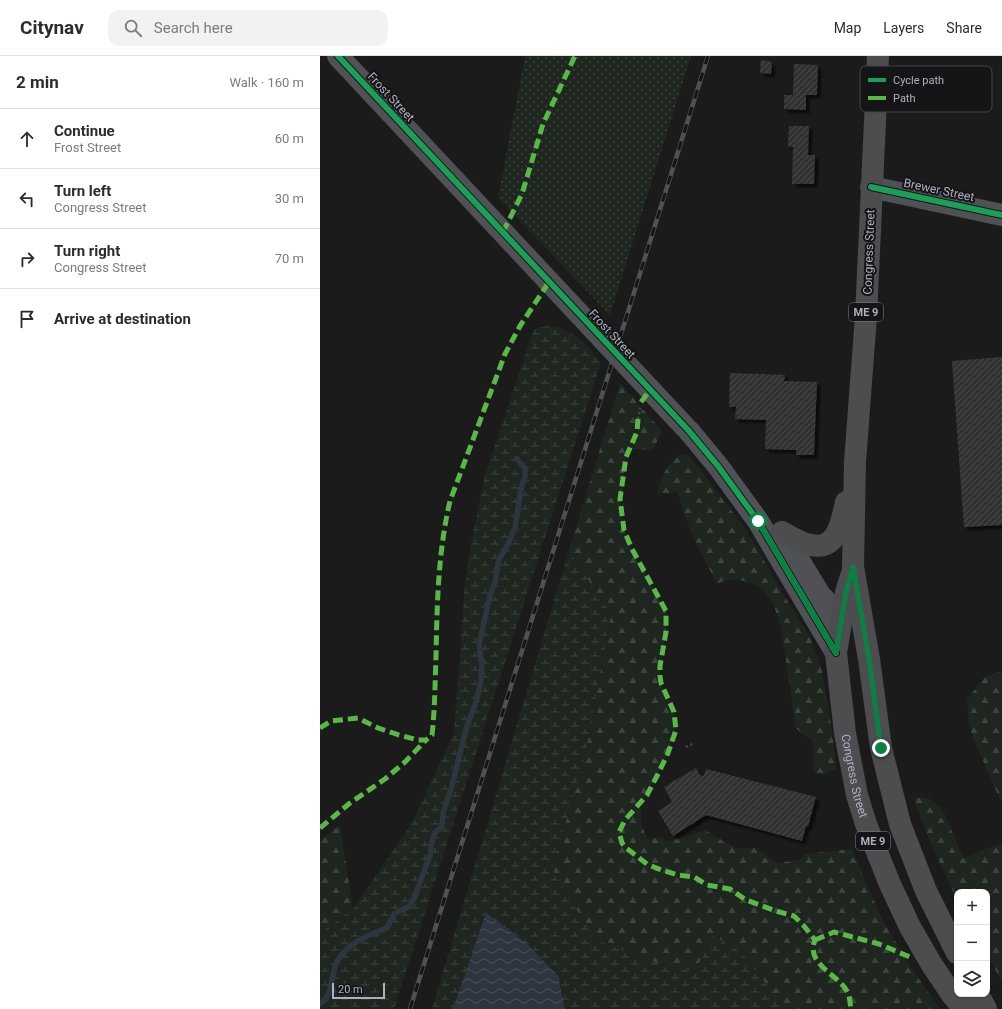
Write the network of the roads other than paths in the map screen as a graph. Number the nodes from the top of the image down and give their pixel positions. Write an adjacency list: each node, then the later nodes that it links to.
1 (338, 56): 7 (street, Frost Street)
2 (878, 56): 3 (main road, Congress Street / ME 9)
3 (877, 66)
4 (875, 112): 5 (main road, Congress Street / ME 9)
5 (871, 187): 6 (street, Brewer Street); 8 (main road, Congress Street / ME 9)
6 (1002, 215)
7 (687, 429): 9 (street, Frost Street); 12 (street, Frost Street)
8 (855, 462): 9 (main road); 10 (main road, Congress Street / ME 9)
9 (782, 532): 11 (street, Frost Street)
10 (853, 567): 11 (main road, Congress Street / ME 9); 13 (main road, Congress Street / ME 9)
11 (842, 619): 12 (main road, Congress Street / ME 9); 14 (main road, ME 9)
12 (836, 653): 16 (main road, Congress Street / ME 9)
13 (954, 947)
14 (954, 955)
15 (980, 997): 17 (main road)
16 (964, 1009)
17 (986, 1009)

